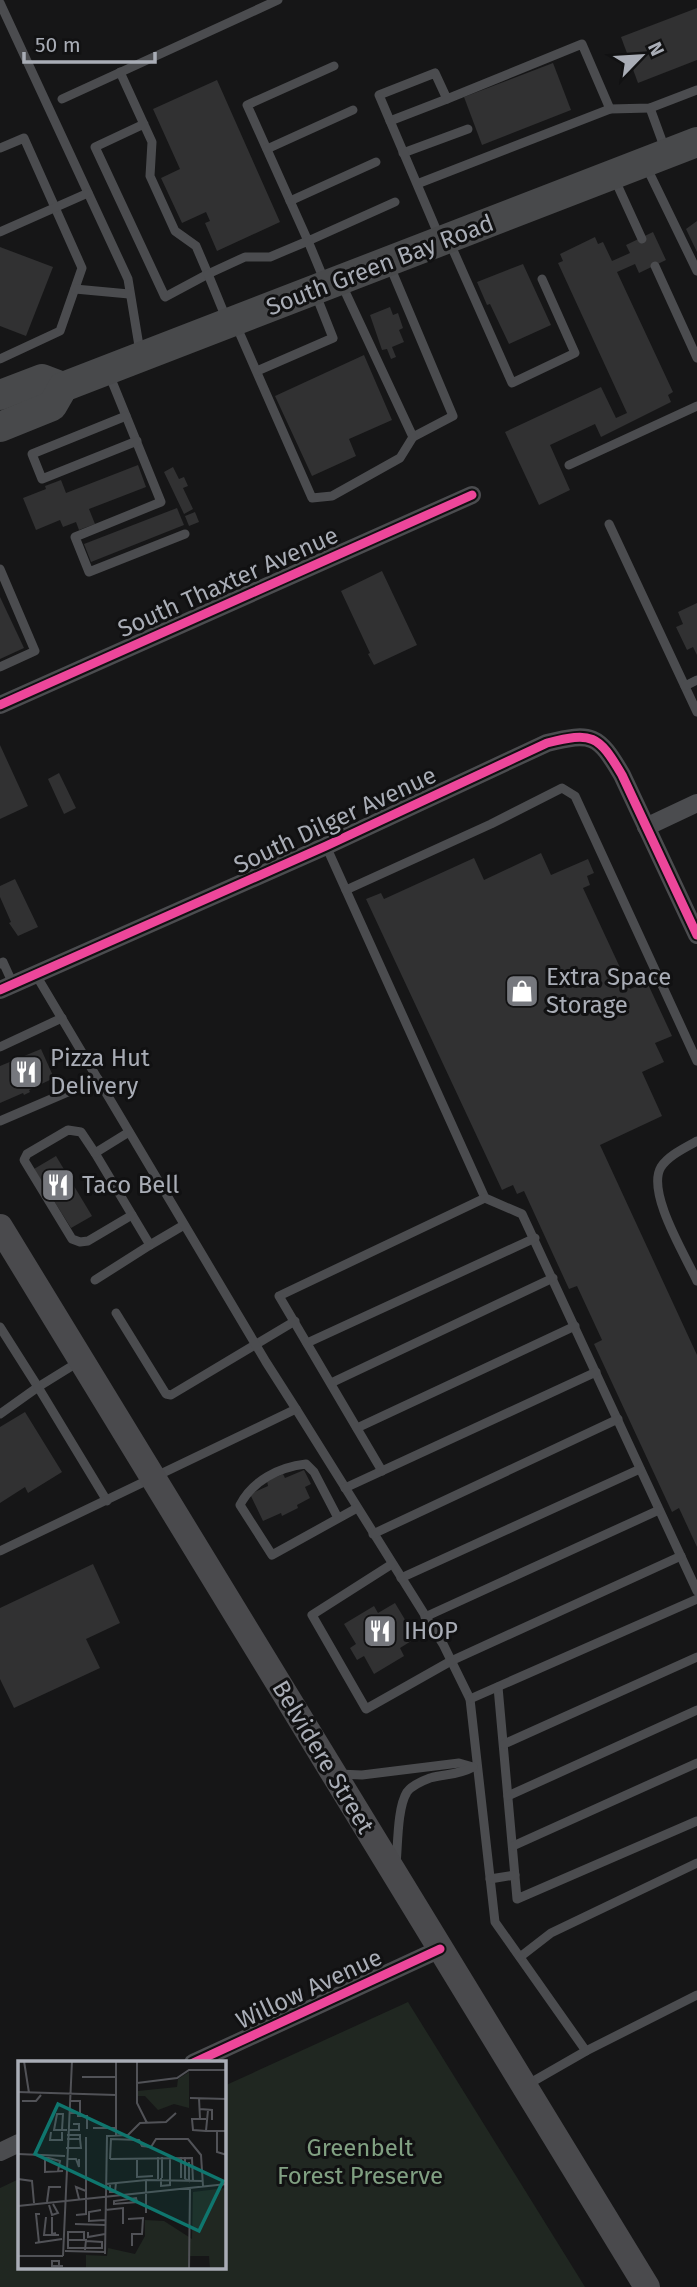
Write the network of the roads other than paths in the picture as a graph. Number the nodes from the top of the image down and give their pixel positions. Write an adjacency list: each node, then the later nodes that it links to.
1 (278, 0): 4 (lane)
2 (0, 3): 22 (lane)
3 (334, 66): 16 (lane)
4 (120, 72): 6 (lane); 12 (lane)
5 (697, 89): 8 (lane)
6 (62, 99)
7 (447, 99): 9 (lane); 11 (lane); 11 (lane)
8 (650, 108): 9 (lane); 18 (lane)
9 (610, 109): 21 (lane)
10 (352, 110): 16 (lane)
11 (390, 121): 17 (lane)
12 (144, 124): 33 (lane); 33 (lane)
13 (468, 129): 17 (lane)
14 (697, 142): 18 (main road, South Green Bay Road)
15 (0, 148): 25 (lane)
16 (267, 149): 23 (lane)
17 (403, 153): 21 (lane)
18 (656, 158): 20 (main road, South Green Bay Road); 32 (lane)
19 (376, 162): 23 (lane)
20 (613, 175): 27 (lane); 28 (main road, South Green Bay Road)
21 (417, 184): 28 (lane)
22 (88, 193): 25 (lane); 37 (lane)
23 (290, 201): 29 (lane)
24 (395, 202): 29 (lane)
25 (54, 207): 26 (lane); 36 (lane)
26 (0, 232)
27 (642, 239)
28 (445, 240): 30 (main road, South Green Bay Road); 34 (lane)
29 (308, 241): 33 (lane); 35 (lane)
30 (387, 262): 35 (main road, South Green Bay Road); 49 (lane)
31 (655, 266): 40 (lane)
32 (697, 271)
33 (208, 274): 38 (lane)
34 (542, 279)
35 (327, 285): 38 (main road, South Green Bay Road); 43 (lane); 49 (lane)
36 (75, 289): 37 (lane); 41 (lane)
37 (129, 294): 39 (lane)
38 (231, 322): 39 (main road, South Green Bay Road); 43 (lane)
39 (141, 357): 42 (main road, South Green Bay Road)
40 (697, 358)
41 (0, 359)
42 (108, 370): 44 (main road, South Green Bay Road); 47 (lane)
43 (257, 371): 49 (lane)
44 (63, 387): 45 (main road, South Green Bay Road); 48 (main road, South Green Bay Road)
45 (0, 395)
46 (697, 406): 51 (lane)
47 (126, 416): 50 (lane); 50 (lane)
48 (0, 427)
49 (413, 437)
50 (137, 441): 54 (lane)
51 (569, 465)
52 (472, 495): 59 (street, South Thaxter Avenue)
53 (609, 524): 58 (lane)
54 (185, 534)
55 (0, 570): 56 (lane)
56 (0, 667)
57 (697, 681): 58 (lane)
58 (685, 686): 60 (lane)
59 (0, 705)
60 (697, 712)
61 (697, 803): 62 (street)
62 (646, 827): 63 (street, South Dilger Avenue); 65 (street, South Dilger Avenue)
63 (326, 846): 64 (lane); 67 (street, South Dilger Avenue)
64 (346, 890): 71 (lane); 77 (lane)
65 (697, 935)
66 (1, 961): 68 (lane)
67 (36, 975): 68 (street, South Dilger Avenue); 69 (lane)
68 (7, 987)
69 (62, 1018): 70 (lane); 72 (lane)
70 (0, 1047)
71 (697, 1061)
72 (98, 1079): 73 (lane); 74 (lane)
73 (0, 1121)
74 (129, 1132): 76 (lane); 79 (lane)
75 (697, 1141): 85 (lane)
76 (94, 1153): 78 (lane); 78 (lane)
77 (485, 1198): 81 (lane); 87 (lane)
78 (132, 1214): 82 (lane)
79 (184, 1225): 82 (lane); 91 (lane)
80 (0, 1227): 92 (main road, Belvidere Street)
81 (536, 1238): 83 (lane); 90 (lane)
82 (150, 1245): 84 (lane)
83 (553, 1278): 88 (lane); 94 (lane)
84 (95, 1280)
85 (697, 1280)
86 (116, 1313): 91 (lane)
87 (295, 1321): 90 (lane); 91 (lane)
88 (575, 1326): 93 (lane); 99 (lane)
89 (0, 1327): 95 (lane)
90 (307, 1343): 94 (lane)
91 (255, 1345): 96 (lane)
92 (82, 1360): 95 (lane); 102 (main road, Belvidere Street)
93 (596, 1372): 98 (lane); 101 (lane)
94 (331, 1383): 99 (lane)
95 (38, 1387): 97 (lane); 104 (lane)
96 (296, 1409): 102 (lane); 103 (lane)
97 (0, 1413)
98 (618, 1419): 100 (lane); 108 (lane)
99 (357, 1428): 101 (lane)
100 (640, 1468): 106 (lane); 112 (lane)
101 (382, 1471): 103 (lane)
102 (153, 1479): 104 (lane); 124 (main road, Belvidere Street)
103 (345, 1488): 105 (lane)
104 (107, 1501): 109 (lane)
105 (357, 1508): 107 (lane); 108 (lane)
106 (659, 1510): 110 (lane); 115 (lane)
107 (338, 1518): 107 (lane)
108 (373, 1534): 111 (lane)
109 (0, 1551)
110 (681, 1556): 113 (lane); 117 (lane)
111 (392, 1564): 112 (lane); 117 (lane)
112 (401, 1578): 115 (lane)
113 (697, 1591)
114 (697, 1599): 118 (lane)
115 (425, 1617): 117 (lane)
116 (697, 1657): 121 (lane)
117 (451, 1661): 119 (lane)
118 (498, 1687): 119 (lane); 121 (lane)
119 (470, 1699): 123 (lane)
120 (697, 1710): 125 (lane)
121 (504, 1744): 125 (lane)
122 (697, 1763): 127 (lane)
123 (475, 1767): 124 (lane); 129 (lane); 131 (lane)
124 (333, 1773): 129 (main road, Belvidere Street)
125 (508, 1796): 127 (lane)
126 (697, 1821): 130 (lane)
127 (513, 1846): 130 (lane)
128 (697, 1863): 133 (lane)
129 (395, 1875): 132 (main road, Belvidere Street)
130 (515, 1875): 131 (lane)
131 (490, 1879): 133 (lane)
132 (440, 1949): 136 (street, Willow Avenue); 137 (main road, Belvidere Street)
133 (520, 1957): 135 (lane)
134 (697, 1995): 135 (lane)
135 (586, 2051): 137 (lane)
136 (197, 2061)
137 (525, 2086): 140 (main road, Belvidere Street)
138 (18, 2143): 139 (street)
139 (0, 2152)
140 (647, 2287)

